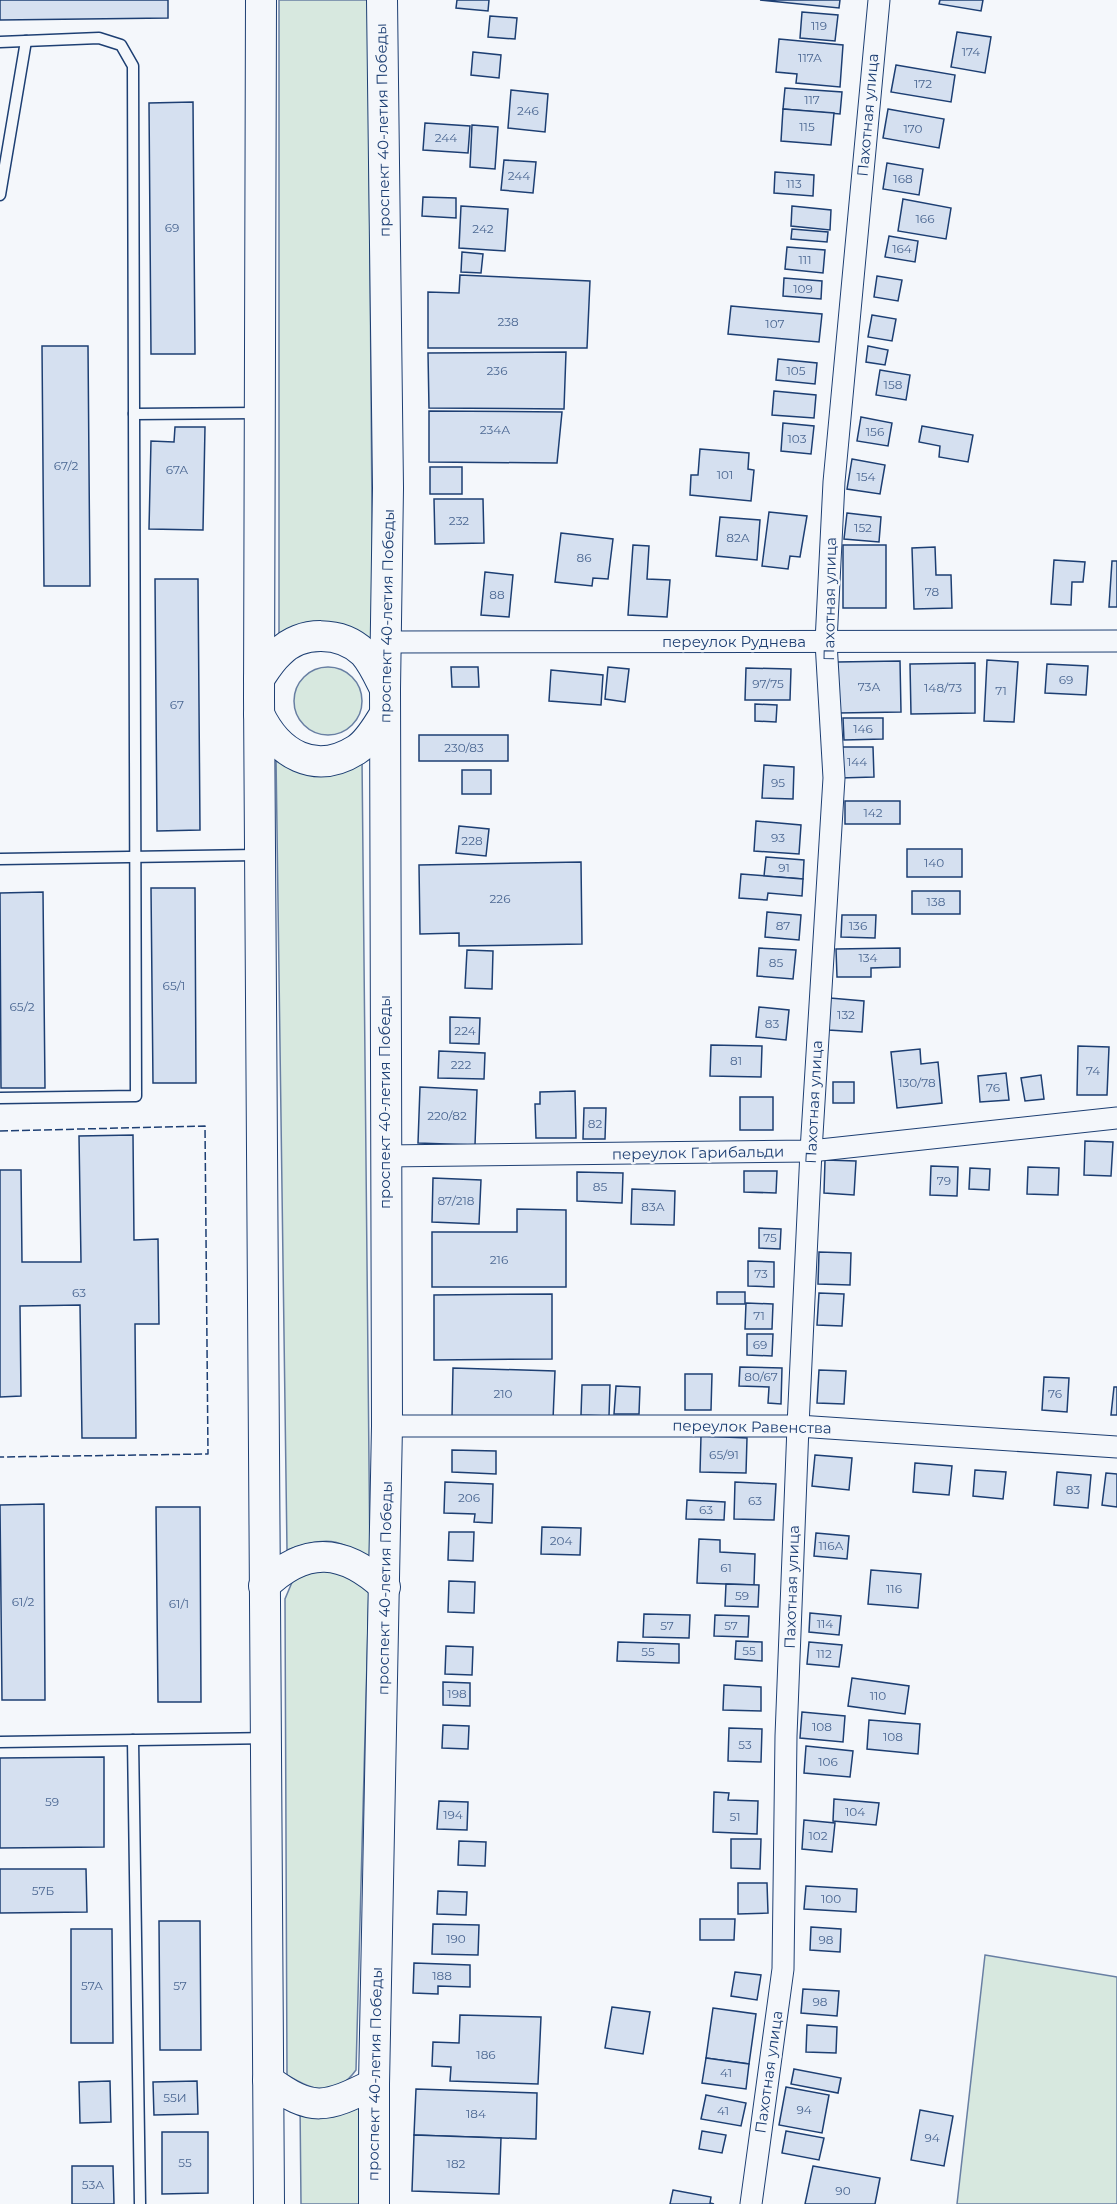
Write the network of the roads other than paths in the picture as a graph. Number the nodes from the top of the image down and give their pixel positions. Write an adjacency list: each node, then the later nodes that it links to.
1 (261, 0): 7 (main road)
2 (382, 0): 10 (main road, проспект 40-летия Победы)
3 (879, 0): 11 (street, Пахотная улица)
4 (26, 41): 5 (lane); 6 (lane); 8 (lane)
5 (0, 42)
6 (0, 195)
7 (260, 413): 8 (lane); 12 (main road)
8 (134, 414): 16 (lane)
9 (1117, 641): 11 (street, переулок Руднева)
10 (388, 642): 11 (street, переулок Руднева); 13 (main road, проспект 40-летия Победы)
11 (826, 642): 20 (street, Пахотная улица)
12 (259, 679): 13 (main road); 14 (main road)
13 (385, 701): 14 (main road); 21 (main road, проспект 40-летия Победы)
14 (259, 714): 15 (main road)
15 (261, 854): 16 (lane); 25 (main road)
16 (136, 857): 17 (lane); 18 (lane)
17 (0, 859)
18 (0, 1098)
19 (1117, 1118): 20 (street, переулок Гарибальди)
20 (811, 1151): 21 (street, переулок Гарибальди); 23 (street, Пахотная улица)
21 (385, 1156): 22 (main road, проспект 40-летия Победы)
22 (387, 1426): 23 (street, переулок Равенства); 26 (main road, проспект 40-летия Победы)
23 (798, 1426): 24 (street, переулок Равенства); 35 (street, Пахотная улица)
24 (1117, 1447)
25 (264, 1586): 26 (main road); 27 (main road)
26 (385, 1587): 31 (main road, проспект 40-летия Победы)
27 (266, 1738): 28 (lane); 30 (main road)
28 (133, 1740): 29 (lane); 32 (lane)
29 (0, 1742)
30 (268, 2080): 31 (main road); 33 (main road)
31 (374, 2084): 34 (main road, проспект 40-летия Победы)
32 (140, 2204)
33 (269, 2204)
34 (374, 2204)
35 (751, 2204)

